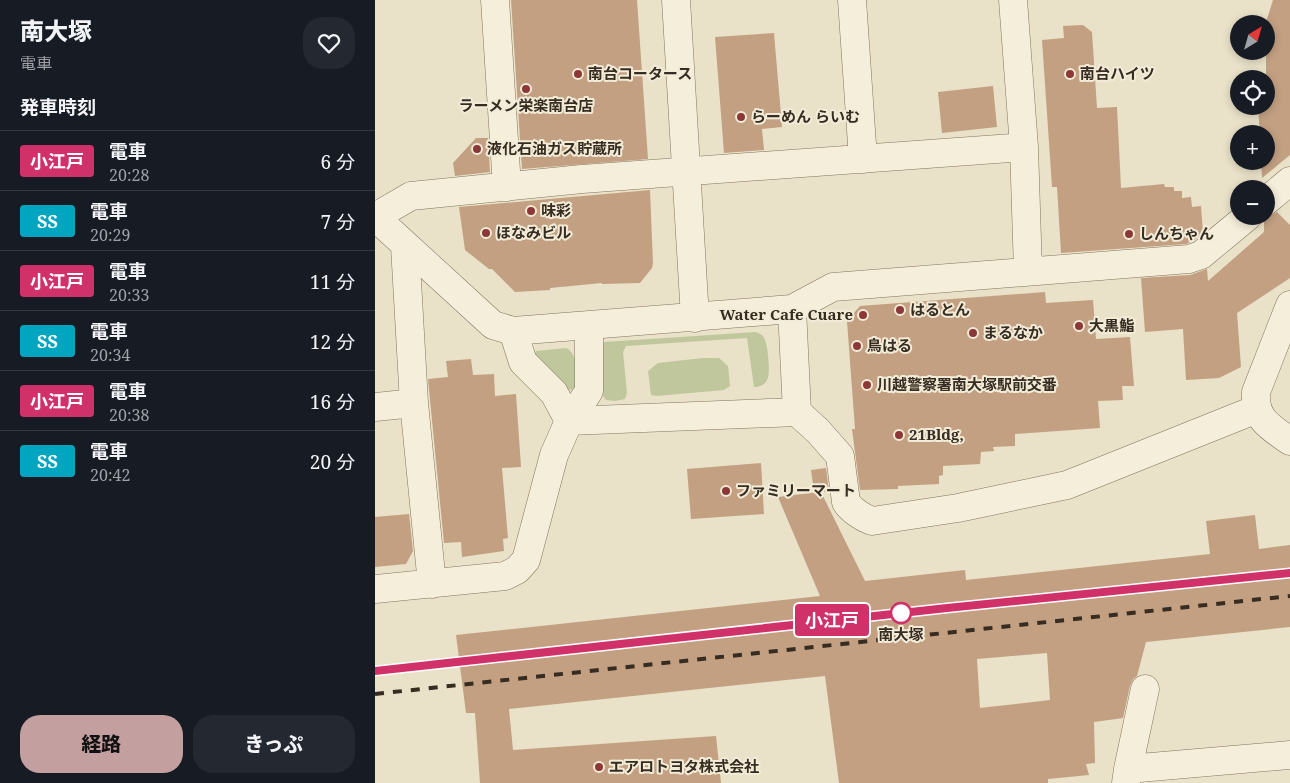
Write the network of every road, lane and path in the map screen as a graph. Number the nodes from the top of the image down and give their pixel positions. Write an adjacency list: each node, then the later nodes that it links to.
1 (495, 0): 9 (street)
2 (676, 0): 7 (street)
3 (852, 0): 6 (street)
4 (1013, 0): 5 (street)
5 (1024, 147): 6 (street); 14 (street)
6 (863, 159): 7 (street)
7 (686, 172): 9 (street); 17 (street)
8 (1290, 181): 10 (street)
9 (507, 187): 11 (street)
10 (1275, 194)
11 (375, 217): 13 (street)
12 (1237, 225): 14 (street)
13 (405, 246): 19 (street); 20 (street)
14 (1028, 271): 16 (street)
15 (1290, 305): 22 (street)
16 (792, 309): 17 (street); 23 (street)
17 (695, 318): 18 (street)
18 (589, 326): 19 (street); 24 (street)
19 (513, 332): 24 (street)
20 (414, 403): 21 (street); 26 (street)
21 (375, 407)
22 (1257, 409): 23 (street); 25 (street)
23 (797, 412): 24 (street)
24 (569, 421): 26 (street)
25 (1290, 441)
26 (432, 584): 27 (street)
27 (375, 589)
28 (1145, 689): 30 (street)
29 (1290, 755): 30 (street)
30 (1127, 776)

